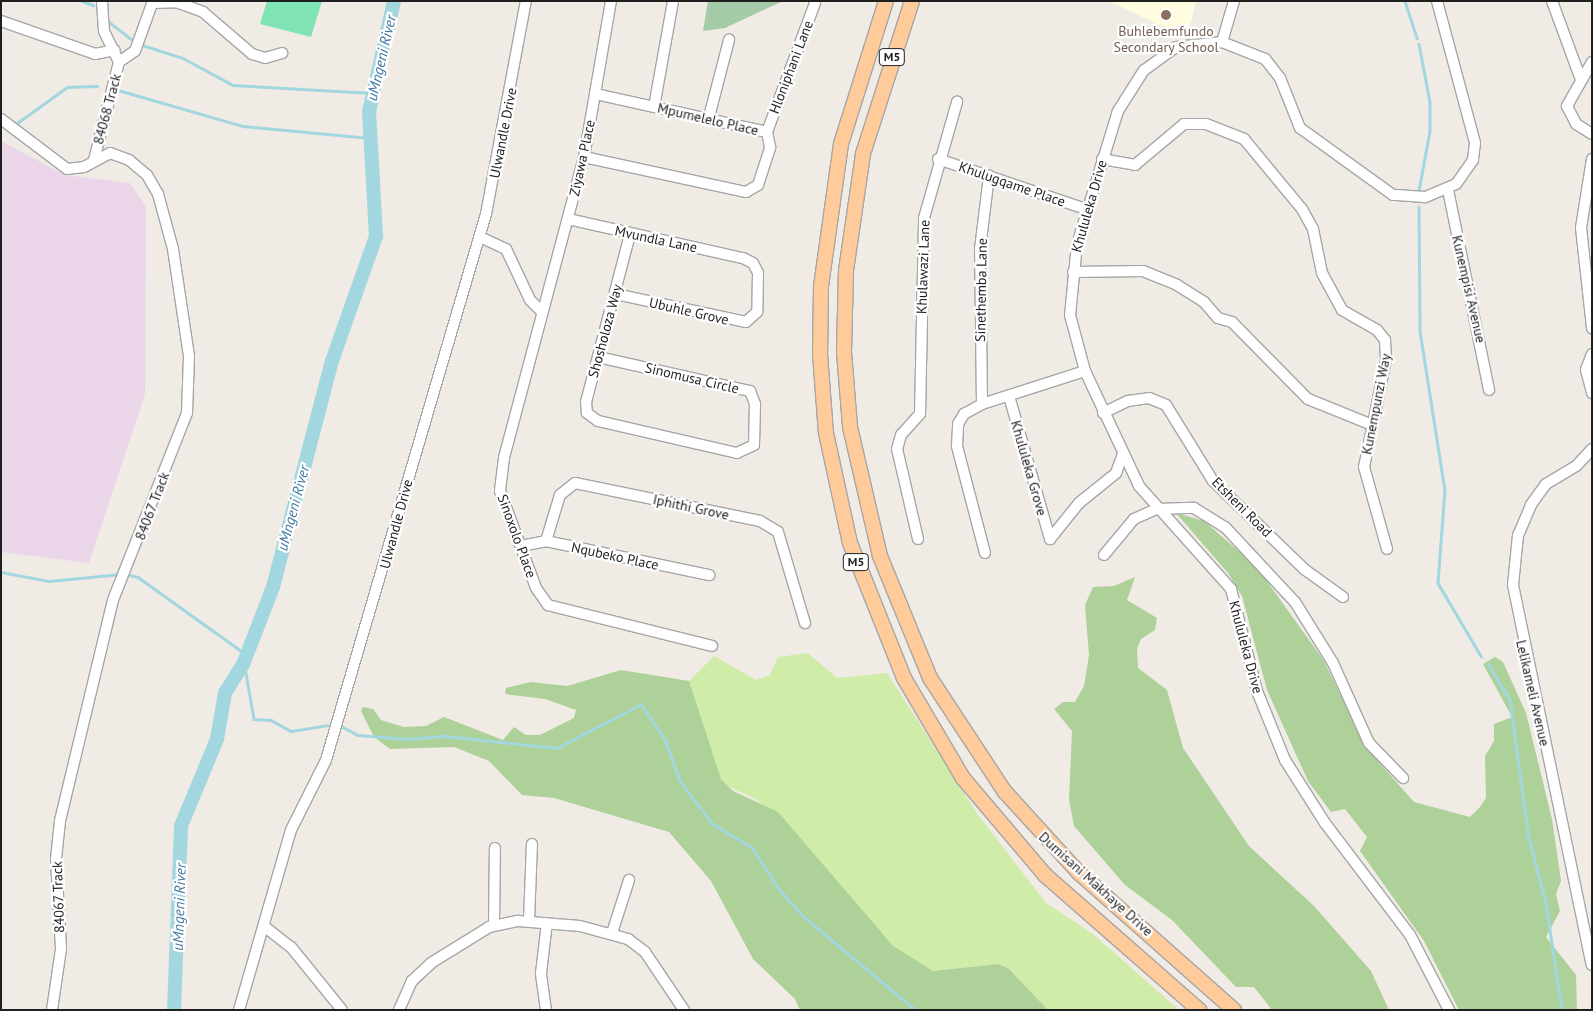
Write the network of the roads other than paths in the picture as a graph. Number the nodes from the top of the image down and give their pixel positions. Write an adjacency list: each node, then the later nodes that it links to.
1 (102, 1): 17 (street, 84068 Track)
2 (196, 1): 13 (street)
3 (526, 1): 39 (street, Ulwandle Drive)
4 (611, 1): 22 (street, Ziyawa Place)
5 (673, 1): 24 (street)
6 (886, 1): 85 (main road, Dumisani Makhaye Drive / M5)
7 (912, 1): 86 (main road, Dumisani Makhaye Drive / M5)
8 (1234, 1): 16 (street)
9 (1438, 1): 35 (street)
10 (1552, 1): 21 (street)
11 (153, 2): 13 (street); 19 (street)
12 (815, 3): 27 (street, Hloniphani Lane)
13 (203, 12): 18 (street)
14 (1, 21): 17 (street)
15 (729, 40): 25 (street)
16 (1222, 42): 31 (street, Khululeka Drive); 35 (street, Khululeka Drive)
17 (115, 50): 19 (street, 84068 Track)
18 (282, 53)
19 (119, 62): 33 (street, 84068 Track)
20 (1592, 62): 21 (street)
21 (1580, 78): 28 (street)
22 (595, 94): 24 (street, Mpumelelo Place); 29 (street, Ziyawa Place)
23 (957, 102): 30 (street, Khulawazi Lane)
24 (654, 106): 25 (street, Mpumelelo Place)
25 (709, 118): 27 (street, Mpumelelo Place)
26 (1, 119): 33 (street, 84067 Track)
27 (766, 132): 29 (street, Mpumelelo Place)
28 (1592, 134)
29 (584, 157): 37 (street, Ziyawa Place)
30 (938, 159): 34 (street, Khulugqame Place); 59 (street, Khulawazi Lane)
31 (1102, 159): 36 (street, Khululeka Drive); 55 (street, Kunempunzi Way)
32 (1592, 159): 40 (street)
33 (94, 160): 79 (street, 84067 Track)
34 (989, 176): 36 (street, Khulugqame Place); 52 (street, Sinethemba Lane)
35 (1448, 190): 49 (street, Kunempisi Avenue)
36 (1086, 209): 42 (street, Khululeka Drive)
37 (568, 219): 38 (street, Mvundla Lane); 44 (street, Ziyawa Place)
38 (630, 234): 41 (street, Mvundla Lane); 43 (street, Shosholoza Way)
39 (480, 237): 44 (street); 76 (street, Ulwandle Drive)
40 (1587, 251): 45 (street)
41 (743, 258): 43 (street, Ubuhle Grove)
42 (1073, 272): 48 (street, Khululeka Drive); 55 (street)
43 (615, 294): 47 (street, Shosholoza Way)
44 (542, 312): 61 (street, Sinoxolo Place)
45 (1592, 328)
46 (1592, 354): 50 (street)
47 (598, 357): 54 (street, Shosholoza Way); 54 (street, Sinomusa Circle)
48 (1085, 371): 51 (street); 53 (street, Khululeka Drive)
49 (1489, 390)
50 (1592, 393)
51 (1009, 396): 52 (street); 57 (street, Khululeka Grove)
52 (982, 404): 63 (street)
53 (1103, 413): 57 (street, Khululeka Drive); 66 (street, Etsheni Road)
54 (598, 421)
55 (1370, 424): 62 (street, Kunempunzi Way)
56 (1592, 449): 78 (street, Lelikameli Avenue)
57 (1122, 454): 58 (street, Khululeka Drive)
58 (1156, 509): 64 (street); 69 (street); 87 (street, Khululeka Drive)
59 (918, 539)
60 (546, 541): 61 (street, Nqubeko Place); 65 (street, Nqubeko Place); 67 (street, Iphithi Grove)
61 (521, 546): 68 (street, Sinoxolo Place)
62 (1387, 549)
63 (985, 553)
64 (1104, 554)
65 (709, 575)
66 (1343, 598)
67 (805, 624)
68 (712, 646)
69 (1404, 778)
70 (532, 844): 73 (street)
71 (495, 848): 75 (street)
72 (629, 880): 77 (street)
73 (529, 921): 74 (street); 75 (street)
74 (547, 923): 77 (street); 83 (street)
75 (494, 925): 82 (street)
76 (265, 927): 80 (street); 81 (street)
77 (612, 933): 84 (street)
78 (1592, 965)
79 (52, 1010)
80 (239, 1010)
81 (342, 1010)
82 (399, 1010)
83 (546, 1010)
84 (684, 1010)
85 (1199, 1010)
86 (1234, 1010)
87 (1449, 1010)

